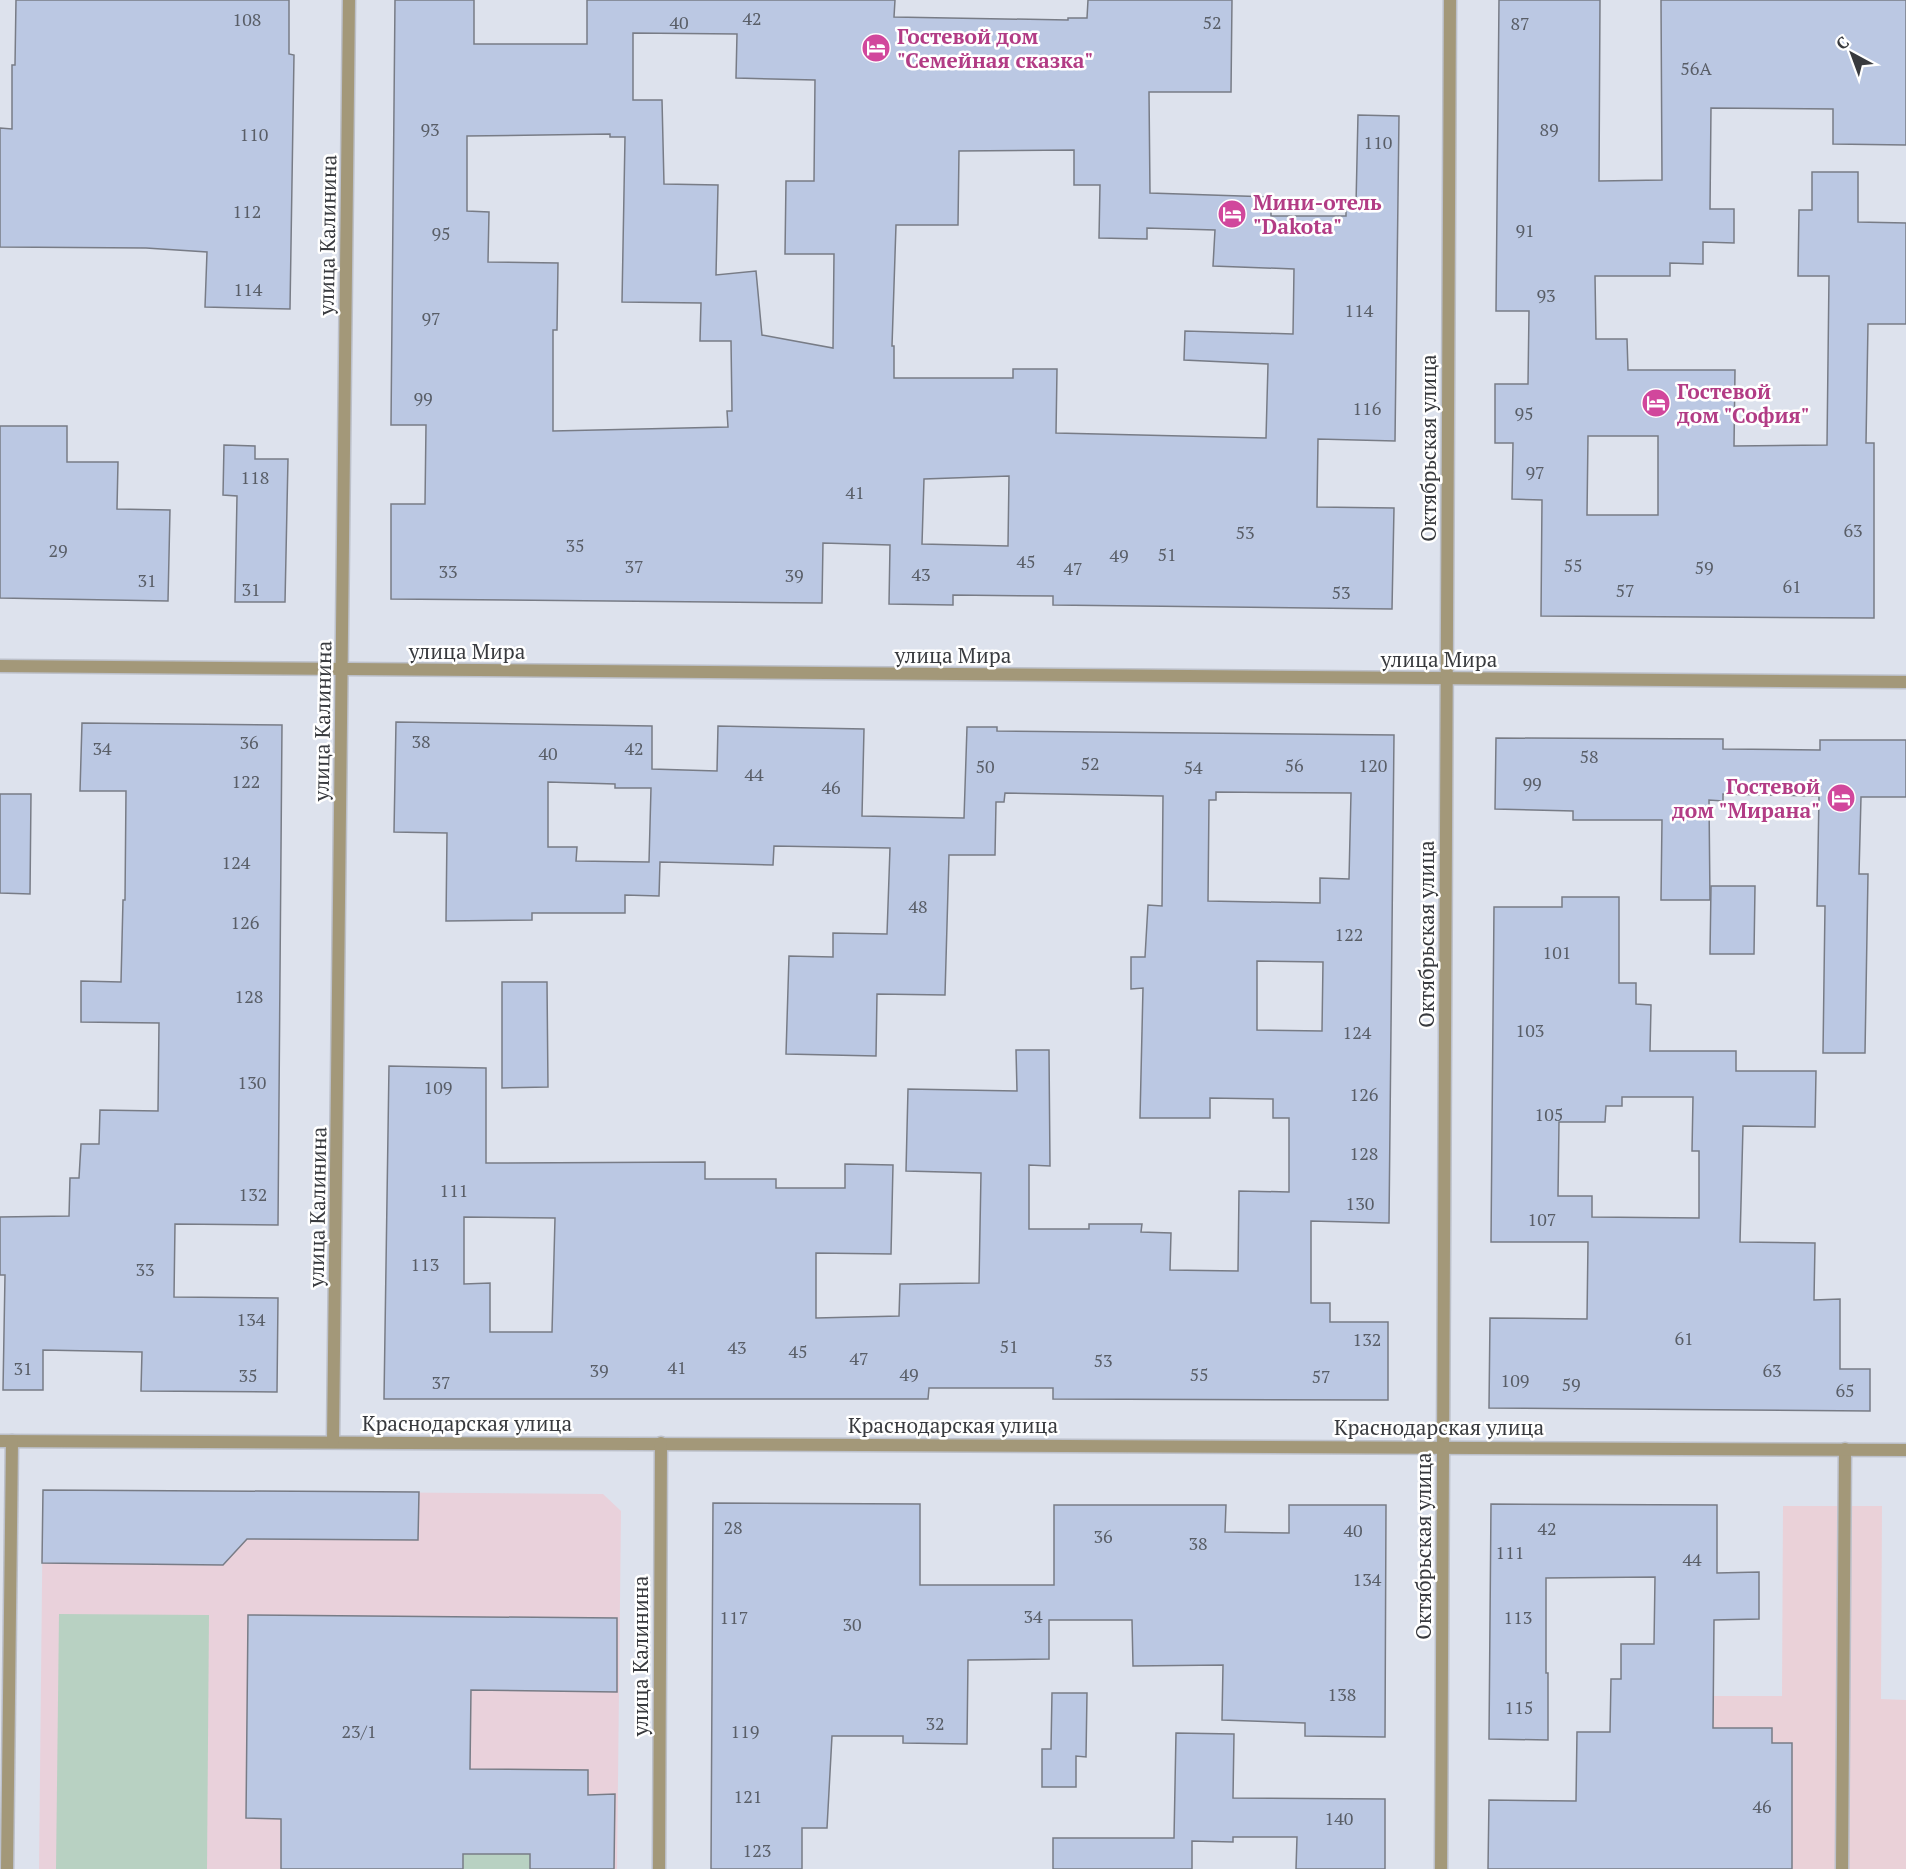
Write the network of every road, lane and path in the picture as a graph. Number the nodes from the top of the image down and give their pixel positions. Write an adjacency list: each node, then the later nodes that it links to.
1 (349, 0): 4 (street, улица Калинина)
2 (1450, 0): 5 (street, Октябрьская улица)
3 (0, 666): 4 (street, улица Мира)
4 (342, 669): 5 (street, улица Мира); 8 (street, улица Калинина)
5 (1446, 679): 6 (street, улица Мира); 10 (street, Октябрьская улица)
6 (1906, 682)
7 (6, 1441): 8 (street, Краснодарская улица); 13 (street)
8 (333, 1442): 9 (street, Краснодарская улица)
9 (661, 1443): 10 (street, Краснодарская улица); 14 (street, улица Калинина)
10 (1443, 1446): 11 (street, Краснодарская улица); 15 (street, Октябрьская улица)
11 (1845, 1449): 12 (street, Краснодарская улица); 16 (street)
12 (1906, 1449)
13 (7, 1869)
14 (659, 1869)
15 (1441, 1869)
16 (1842, 1869)

